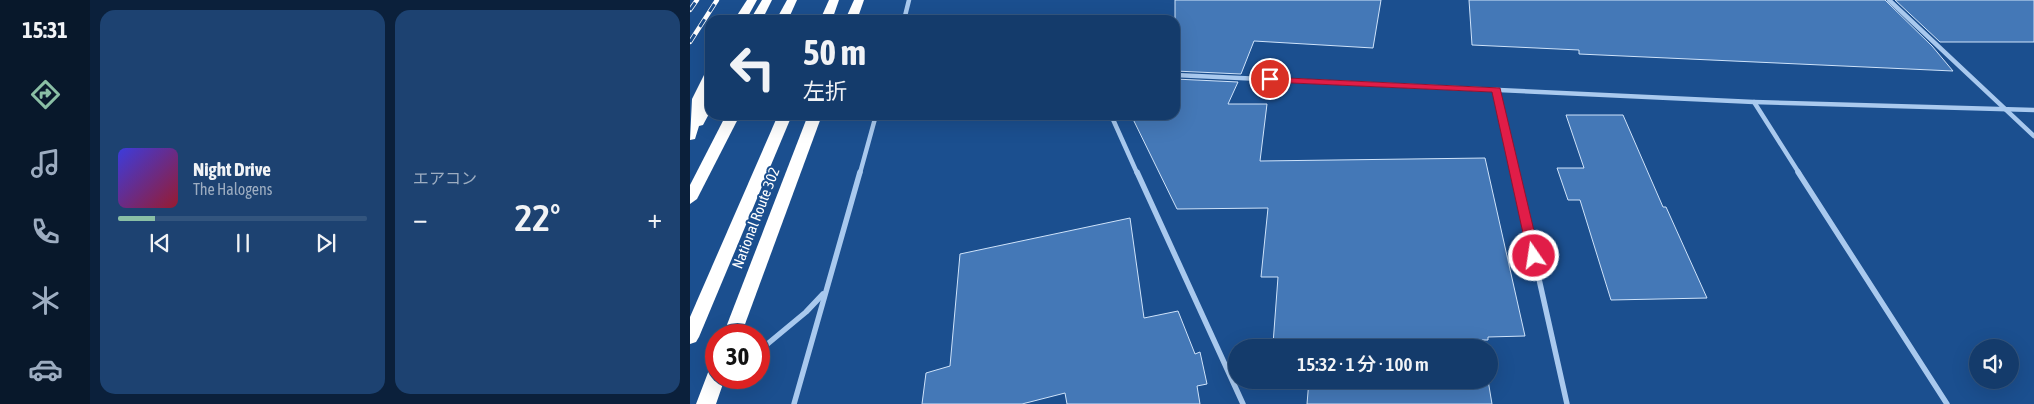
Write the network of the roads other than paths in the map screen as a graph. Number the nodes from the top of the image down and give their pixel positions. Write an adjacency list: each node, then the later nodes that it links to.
1 (752, 0): 8 (highway)
2 (767, 0): 9 (highway)
3 (792, 0): 10 (highway)
4 (834, 0): 11 (highway)
5 (859, 0): 12 (highway)
6 (909, 0): 13 (street)
7 (1889, 0): 18 (street)
8 (743, 15)
9 (759, 15)
10 (784, 15)
11 (828, 15)
12 (853, 15)
13 (905, 15)
14 (1180, 75): 16 (street)
15 (705, 85): 26 (highway)
16 (1497, 90): 17 (street); 35 (street)
17 (1754, 102): 18 (street); 36 (street)
18 (2005, 109): 20 (street); 27 (street)
19 (705, 110): 26 (highway)
20 (2034, 110)
21 (730, 120): 28 (highway)
22 (783, 120): 31 (highway)
23 (813, 120): 30 (highway, National Route 302)
24 (875, 120): 29 (street)
25 (1112, 120): 34 (street)
26 (690, 136)
27 (2034, 136)
28 (690, 199)
29 (827, 289): 32 (street); 33 (street)
30 (736, 324)
31 (690, 336)
32 (770, 341)
33 (794, 404)
34 (1243, 404)
35 (1567, 404)
36 (1947, 404)

